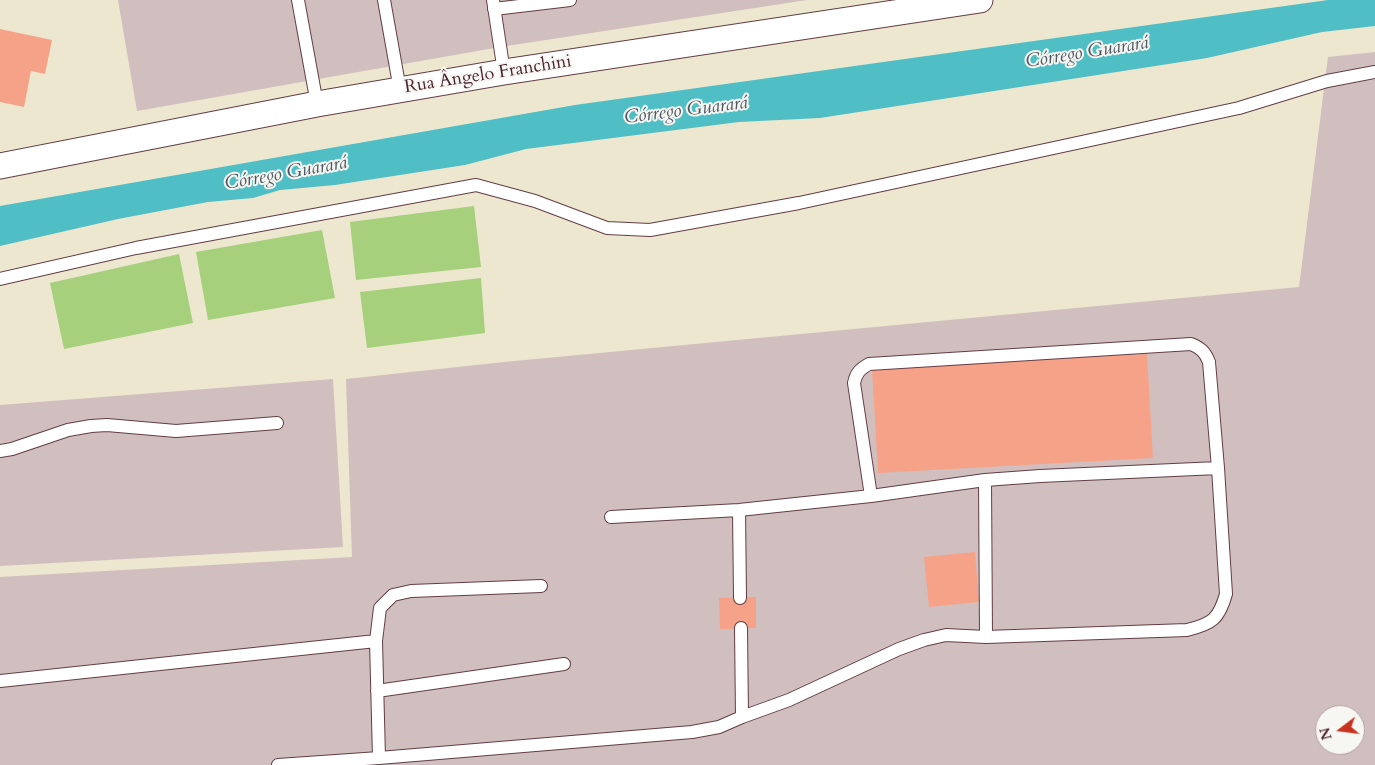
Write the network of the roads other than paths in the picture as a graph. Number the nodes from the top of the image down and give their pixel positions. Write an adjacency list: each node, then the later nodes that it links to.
1 (298, 0): 9 (lane)
2 (384, 0): 8 (lane)
3 (570, 0): 5 (lane)
4 (980, 0): 6 (street, Rua Ângelo Franchini)
5 (494, 4): 6 (lane)
6 (504, 72): 8 (street, Rua Ângelo Franchini)
7 (1375, 72): 11 (lane)
8 (400, 90): 9 (street, Rua Ângelo Franchini)
9 (317, 104): 10 (street, Rua Ângelo Franchini)
10 (0, 166)
11 (0, 279)
12 (277, 423): 13 (lane)
13 (0, 451)
14 (1218, 468): 15 (lane); 16 (lane); 22 (lane)
15 (985, 480): 16 (lane); 22 (lane)
16 (871, 496): 17 (lane)
17 (739, 510): 18 (lane); 20 (lane)
18 (611, 517)
19 (541, 586): 23 (lane)
20 (740, 598)
21 (741, 628): 27 (lane)
22 (986, 637): 27 (lane)
23 (376, 641): 25 (lane); 26 (lane)
24 (564, 664): 26 (lane)
25 (0, 681)
26 (377, 691): 28 (lane)
27 (742, 717): 28 (lane)
28 (379, 758): 29 (lane)
29 (278, 765)

